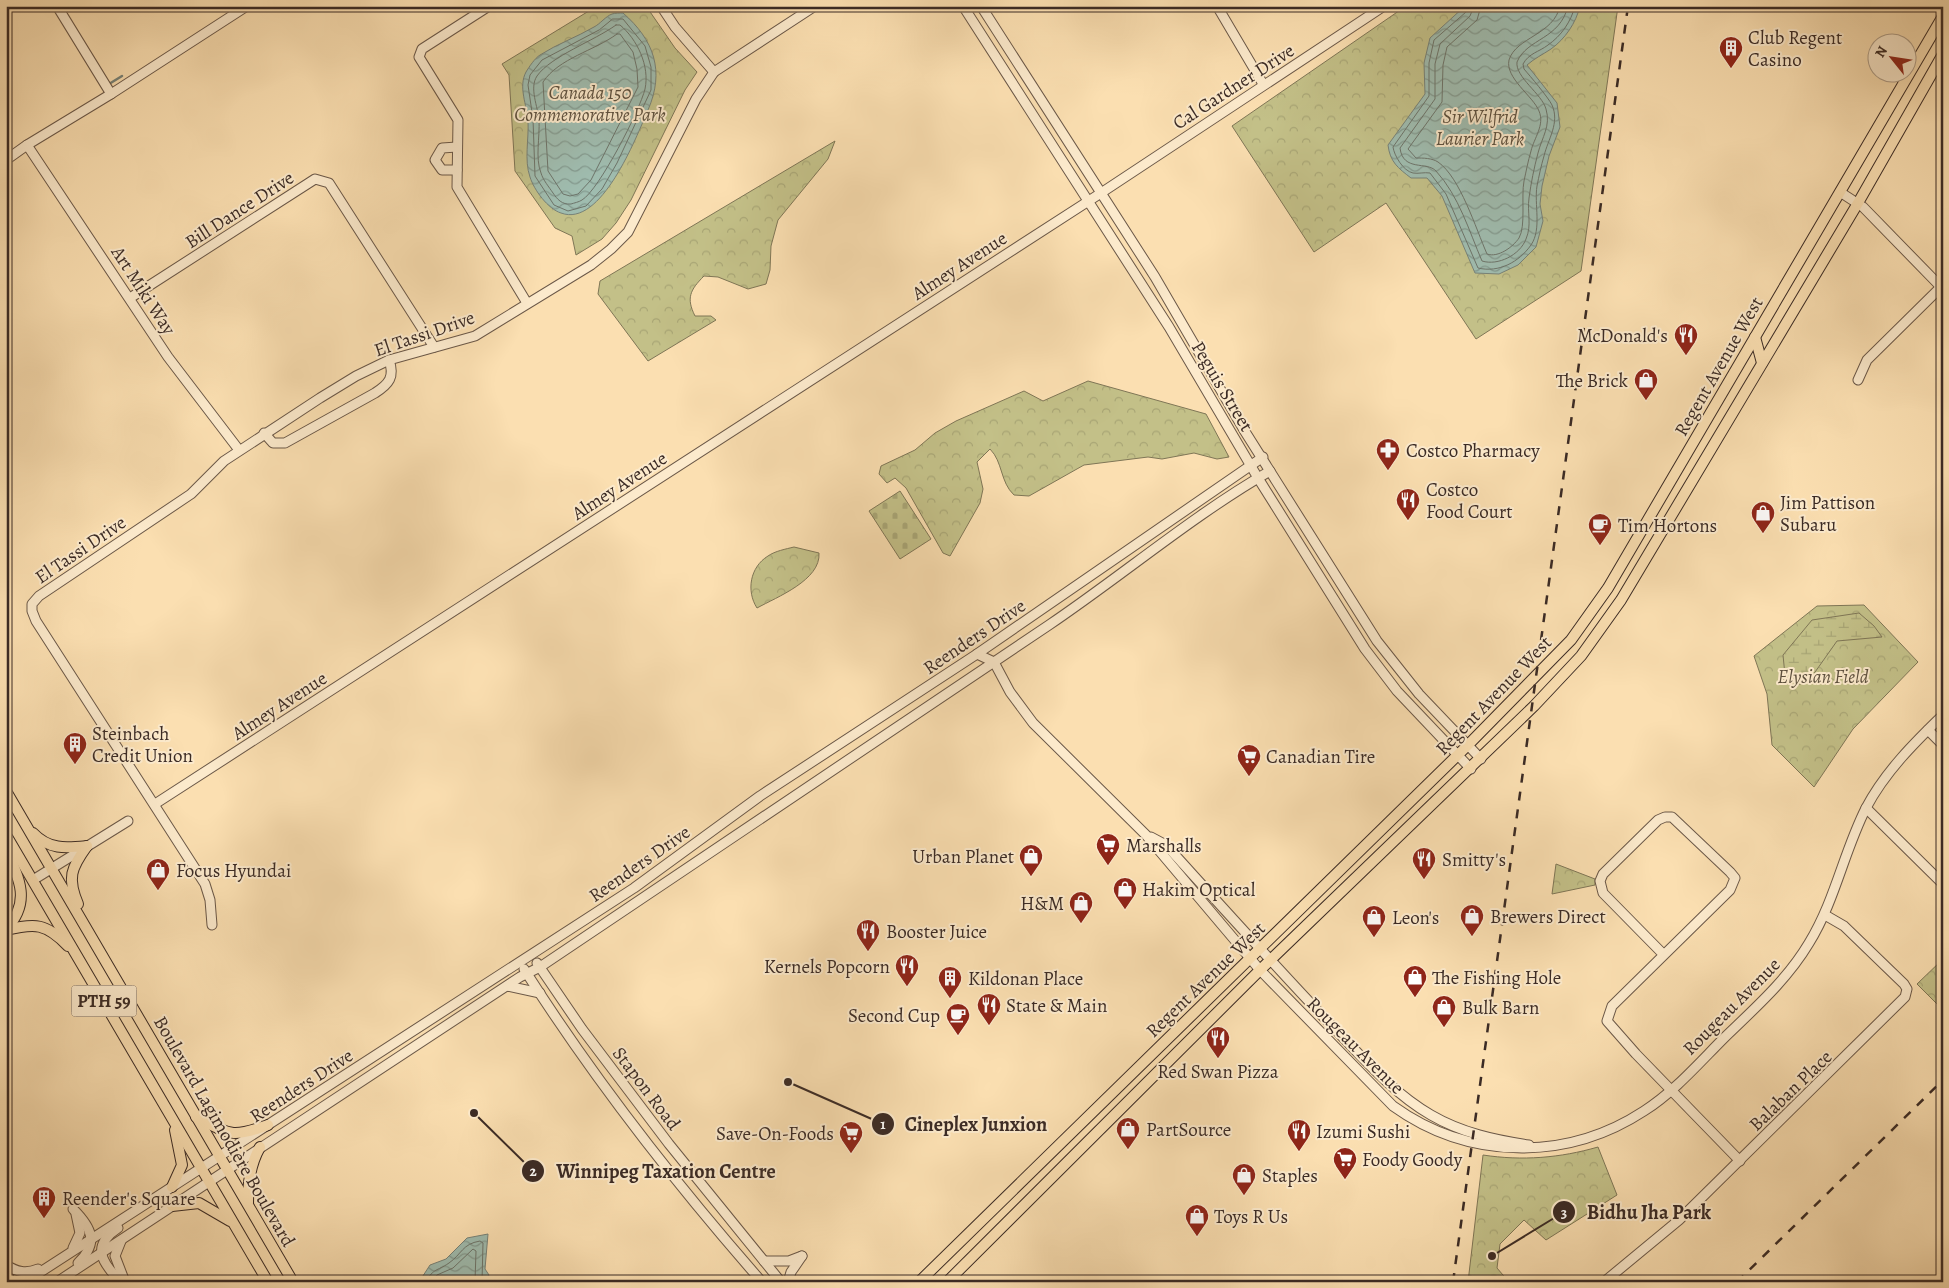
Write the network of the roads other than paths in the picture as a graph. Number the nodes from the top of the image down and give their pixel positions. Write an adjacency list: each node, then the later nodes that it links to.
1 (57, 6): 14 (street)
2 (247, 6): 14 (street)
3 (489, 6): 16 (street)
4 (661, 6): 12 (street)
5 (815, 6): 12 (street, El Tassi Drive)
6 (963, 6): 21 (street, Peguis Street)
7 (981, 6): 20 (street, Peguis Street)
8 (1217, 6): 13 (street)
9 (1384, 6): 13 (street, Cal Gardner Drive)
10 (1943, 16): 19 (main road, Regent Avenue West)
11 (1943, 54): 22 (main road, Regent Avenue West)
12 (714, 72): 25 (street, El Tassi Drive)
13 (1263, 84): 20 (street, Cal Gardner Drive)
14 (111, 94): 15 (street)
15 (27, 145): 17 (street); 24 (street, Art Miki Way)
16 (457, 147): 18 (street); 18 (street)
17 (6, 160)
18 (457, 170): 25 (street)
19 (1840, 192): 22 (street); 26 (main road, Regent Avenue West)
20 (1101, 193): 21 (street, Almey Avenue); 33 (street, Peguis Street)
21 (1088, 201): 34 (street, Peguis Street); 49 (street, Almey Avenue)
22 (1858, 203): 23 (street); 29 (main road, Regent Avenue West)
23 (1942, 286): 30 (street)
24 (130, 298): 27 (street, Bill Dance Drive); 32 (street, Art Miki Way)
25 (527, 303): 27 (street, El Tassi Drive)
26 (1755, 337): 29 (main road); 37 (main road, Regent Avenue West)
27 (434, 347): 28 (street, El Tassi Drive)
28 (389, 360): 31 (street, El Tassi Drive); 31 (street)
29 (1762, 362): 38 (main road, Regent Avenue West)
30 (1858, 380)
31 (264, 433): 32 (street, El Tassi Drive)
32 (239, 450): 49 (street, El Tassi Drive)
33 (1263, 457): 34 (street, Reenders Drive); 35 (street, Peguis Street)
34 (1252, 465): 36 (street, Peguis Street); 39 (street, Reenders Drive)
35 (1270, 471): 36 (street, Reenders Drive); 43 (street, Peguis Street)
36 (1258, 478): 40 (street, Reenders Drive); 45 (street, Peguis Street)
37 (1648, 519): 38 (main road); 43 (main road, Regent Avenue West)
38 (1664, 527): 46 (main road, Regent Avenue West)
39 (977, 654): 40 (street); 65 (street, Reenders Drive)
40 (994, 662): 54 (street); 71 (street, Reenders Drive)
41 (1943, 715): 42 (street, Rougeau Avenue)
42 (1928, 730): 44 (street); 50 (street, Rougeau Avenue)
43 (1470, 744): 45 (main road, Regent Avenue West); 46 (street, Peguis Street)
44 (1943, 745)
45 (1458, 756): 47 (street, Peguis Street); 64 (main road, Regent Avenue West)
46 (1481, 759): 47 (main road, Regent Avenue West)
47 (1471, 769): 69 (main road, Regent Avenue West)
48 (6, 791): 52 (main road, Boulevard Lagimodière Boulevard / PTH 59)
49 (155, 804): 61 (street)
50 (1866, 808): 59 (street); 60 (street, Rougeau Avenue)
51 (128, 821): 55 (street)
52 (24, 823): 55 (main road); 57 (main road, Boulevard Lagimodière Boulevard / PTH 59)
53 (6, 835): 58 (main road, Boulevard Lagimodière Boulevard / PTH 59)
54 (1146, 835): 64 (street, Rougeau Avenue); 68 (street, Rougeau Avenue)
55 (87, 846): 57 (street); 63 (main road)
56 (6, 850): 62 (main road)
57 (51, 869): 58 (street); 63 (main road, Boulevard Lagimodière Boulevard / PTH 59)
58 (33, 880): 67 (main road, Boulevard Lagimodière Boulevard / PTH 59)
59 (1943, 884)
60 (1825, 914): 83 (street, Rougeau Avenue); 95 (street, Balaban Place)
61 (212, 925)
62 (6, 930): 67 (main road)
63 (90, 936): 85 (main road, Boulevard Lagimodière Boulevard / PTH 59)
64 (1260, 951): 68 (main road, Regent Avenue West); 69 (street, Rougeau Avenue)
65 (533, 955): 70 (street, Reenders Drive); 71 (street, Stapon Road)
66 (1664, 955): 66 (street); 83 (street)
67 (79, 958): 86 (main road, Boulevard Lagimodière Boulevard / PTH 59)
68 (1250, 960): 72 (street, Rougeau Avenue); 77 (main road, Regent Avenue West)
69 (1269, 961): 72 (main road, Regent Avenue West); 90 (street, Rougeau Avenue)
70 (520, 962): 73 (street, Stapon Road); 76 (street, Reenders Drive)
71 (540, 967): 73 (street, Reenders Drive); 89 (street, Stapon Road)
72 (1260, 970): 79 (main road, Regent Avenue West); 90 (street, Rougeau Avenue)
73 (526, 973): 74 (street, Reenders Drive); 75 (street, Stapon Road)
74 (507, 986): 75 (street); 78 (street, Reenders Drive)
75 (540, 993): 92 (street, Stapon Road)
76 (401, 1040): 78 (street); 87 (street, Reenders Drive)
77 (1162, 1046): 79 (main road); 81 (main road, Regent Avenue West)
78 (409, 1050): 91 (street, Reenders Drive)
79 (1173, 1056): 80 (main road, Regent Avenue West)
80 (1161, 1068): 81 (main road); 84 (main road, Regent Avenue West)
81 (1136, 1071): 82 (main road, Regent Avenue West)
82 (1122, 1085): 84 (main road); 88 (main road, Regent Avenue West)
83 (1671, 1090): 90 (street, Rougeau Avenue); 95 (street)
84 (1125, 1104): 96 (main road, Regent Avenue West)
85 (196, 1116): 87 (main road); 94 (main road, Boulevard Lagimodière Boulevard / PTH 59)
86 (172, 1117): 97 (main road, Boulevard Lagimodière Boulevard / PTH 59); 101 (main road)
87 (268, 1125): 94 (street, Reenders Drive)
88 (1069, 1137): 93 (main road, Regent Avenue West); 96 (main road)
89 (669, 1144): 92 (street); 106 (street, Stapon Road)
90 (1539, 1146)
91 (260, 1147): 98 (street, Reenders Drive); 103 (main road)
92 (656, 1154): 109 (street, Stapon Road)
93 (1050, 1154): 99 (main road); 125 (main road, Regent Avenue West)
94 (220, 1156): 97 (street, Reenders Drive); 98 (main road, Boulevard Lagimodière Boulevard / PTH 59)
95 (1740, 1161): 127 (street, Balaban Place)
96 (1066, 1164): 99 (main road, Regent Avenue West)
97 (201, 1168): 100 (main road, Boulevard Lagimodière Boulevard / PTH 59); 101 (street, Reenders Drive)
98 (227, 1169): 100 (street, Reenders Drive); 103 (main road, Boulevard Lagimodière Boulevard / PTH 59)
99 (1049, 1180): 126 (main road, Regent Avenue West)
100 (209, 1181): 104 (street, Reenders Drive); 105 (main road, Boulevard Lagimodière Boulevard / PTH 59)
101 (172, 1187): 102 (street, Reenders Drive)
102 (155, 1199): 108 (street, Reenders Drive); 111 (street)
103 (248, 1204): 122 (main road, Boulevard Lagimodière Boulevard / PTH 59)
104 (172, 1206): 105 (main road); 107 (street, Reenders Drive)
105 (233, 1222): 121 (main road, Boulevard Lagimodière Boulevard / PTH 59)
106 (742, 1232): 109 (street); 112 (street, Stapon Road)
107 (124, 1238): 111 (street, Reenders Drive); 120 (street)
108 (91, 1239): 110 (street, Reenders Drive); 110 (street); 116 (street)
109 (729, 1244): 123 (street, Stapon Road)
110 (68, 1253): 114 (street, Reenders Drive)
111 (100, 1253): 116 (street, Reenders Drive); 120 (street)
112 (764, 1261): 117 (street, Stapon Road); 124 (street)
113 (6, 1265): 114 (street)
114 (48, 1266): 119 (street, Reenders Drive)
115 (6, 1274): 118 (street)
116 (58, 1280)
117 (780, 1280): 123 (street)
118 (12, 1282)
119 (25, 1282)
120 (123, 1282)
121 (268, 1282)
122 (294, 1282)
123 (763, 1282)
124 (788, 1282)
125 (919, 1282)
126 (947, 1282)
127 (1604, 1282)

